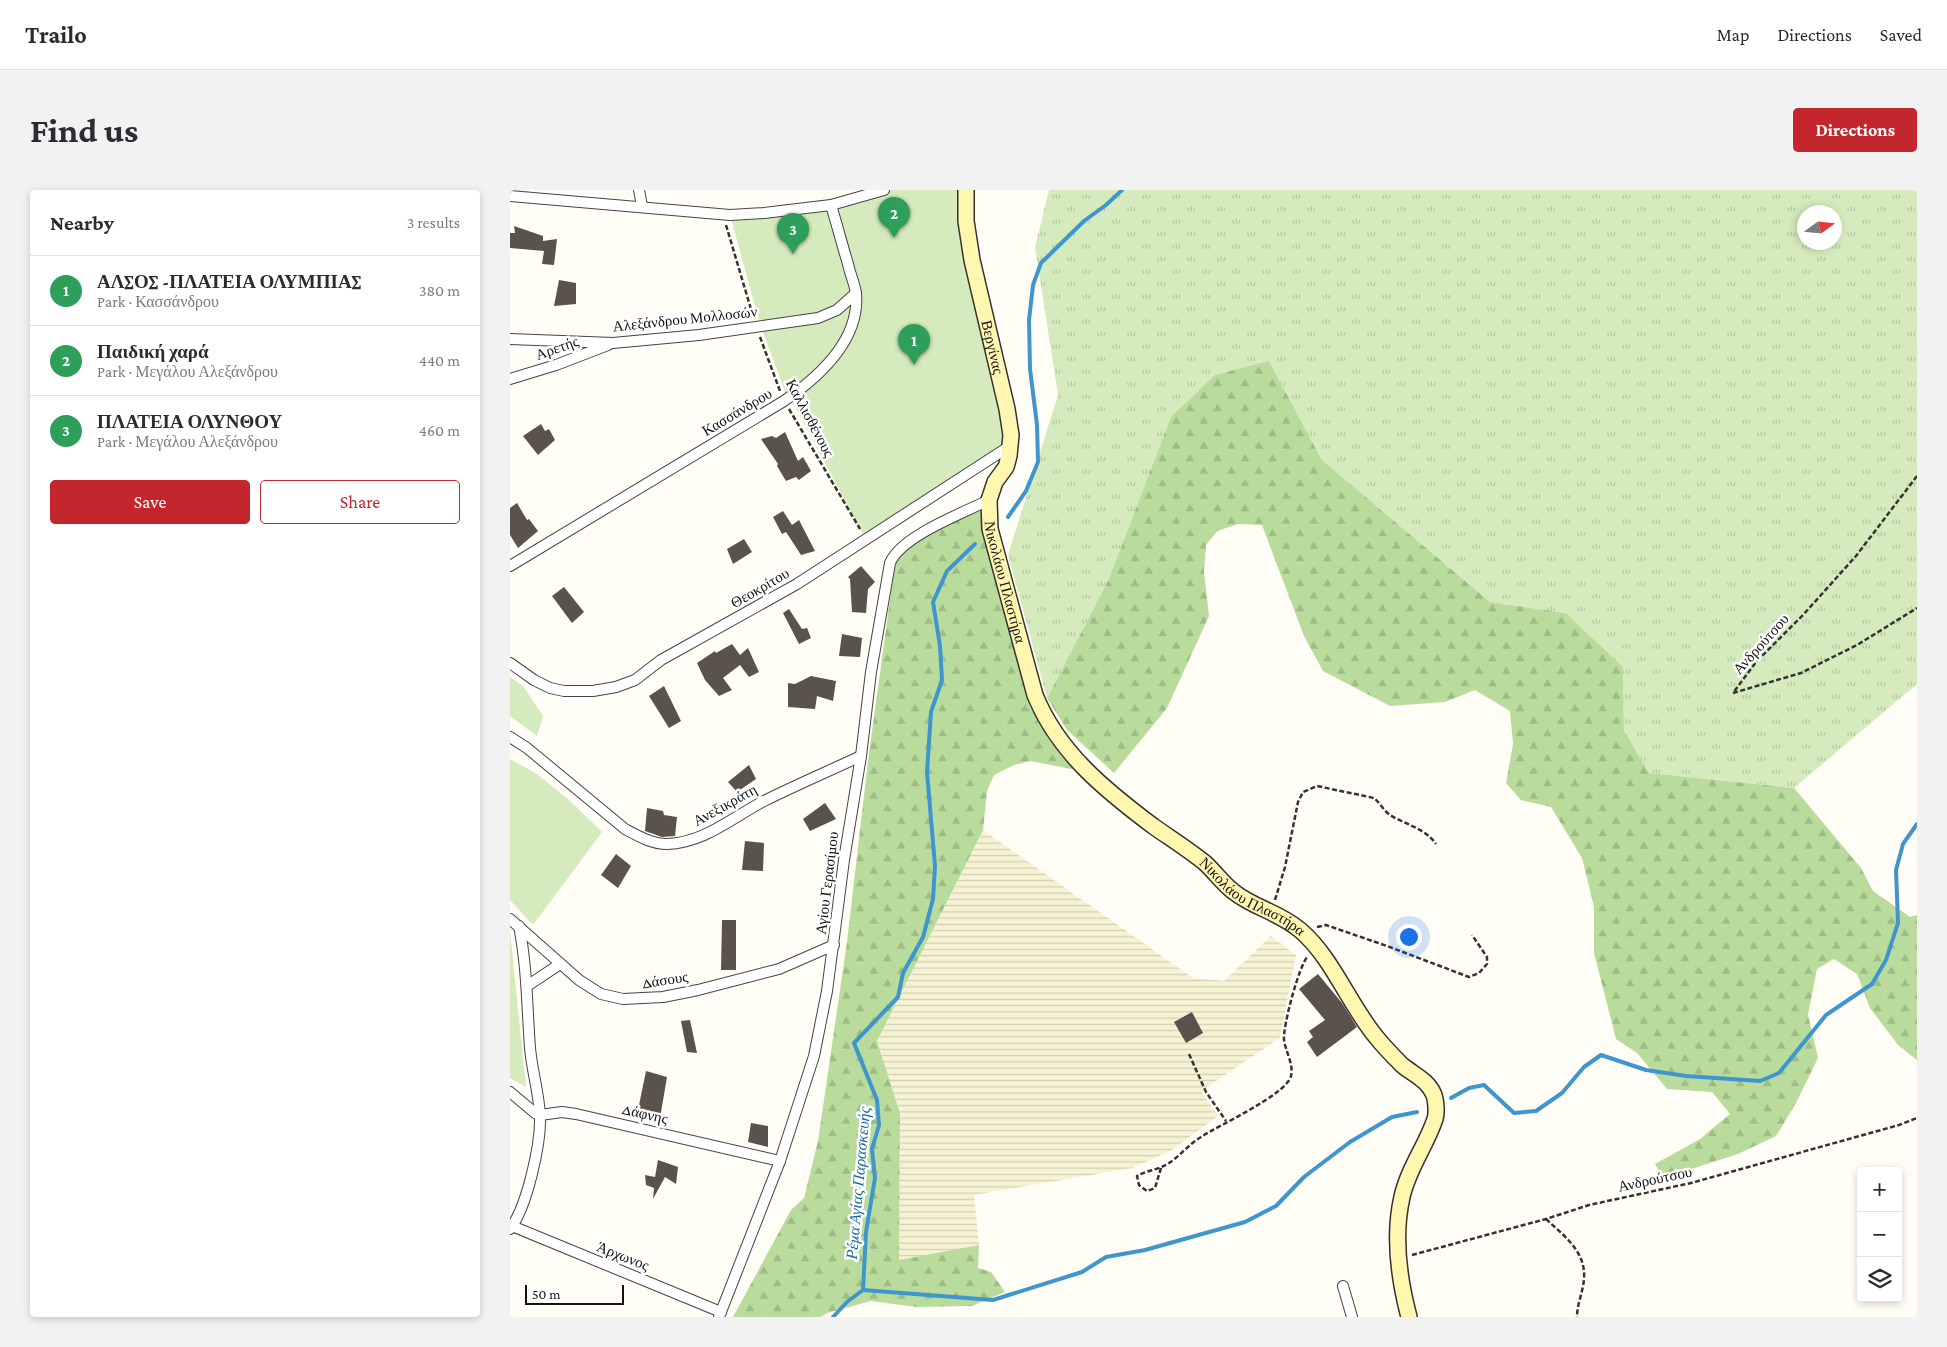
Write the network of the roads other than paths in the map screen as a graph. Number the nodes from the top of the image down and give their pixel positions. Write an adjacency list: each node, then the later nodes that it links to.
1 (639, 190): 6 (street)
2 (884, 190): 5 (street)
3 (966, 190): 11 (street, Βεργίνας)
4 (510, 196): 6 (street)
5 (832, 205): 6 (street); 7 (street, Κασσάνδρου)
6 (642, 206)
7 (856, 293): 9 (street, Αλεξάνδρου Μολλοσών); 13 (street, Κασσάνδρου)
8 (510, 339): 9 (street, Αλεξάνδρου Μολλοσών)
9 (613, 343): 10 (street, Αρετής)
10 (510, 379)
11 (1010, 446): 12 (street, Βεργίνας); 14 (street, Θεοκρίτου)
12 (989, 500): 16 (street, Αγίου Γερασίμου); 29 (street, Νικολάου Πλαστήρα)
13 (510, 566)
14 (510, 663)
15 (510, 737): 16 (street, Ανεξικράτη)
16 (862, 756): 19 (street, Αγίου Γερασίμου)
17 (510, 919): 18 (street, Δάσους)
18 (519, 926): 20 (street, Δάσους); 21 (street)
19 (834, 945): 20 (street, Δάσους); 24 (street, Αγίου Γερασίμου)
20 (560, 964): 21 (street)
21 (527, 986): 23 (street)
22 (510, 1092): 23 (street)
23 (540, 1115): 24 (street, Δάφνης); 25 (street)
24 (780, 1161): 27 (street, Αγίου Γερασίμου)
25 (511, 1228): 27 (street, Άρχωνος)
26 (1344, 1286): 28 (street)
27 (718, 1315)
28 (1352, 1317)
29 (1409, 1317)

